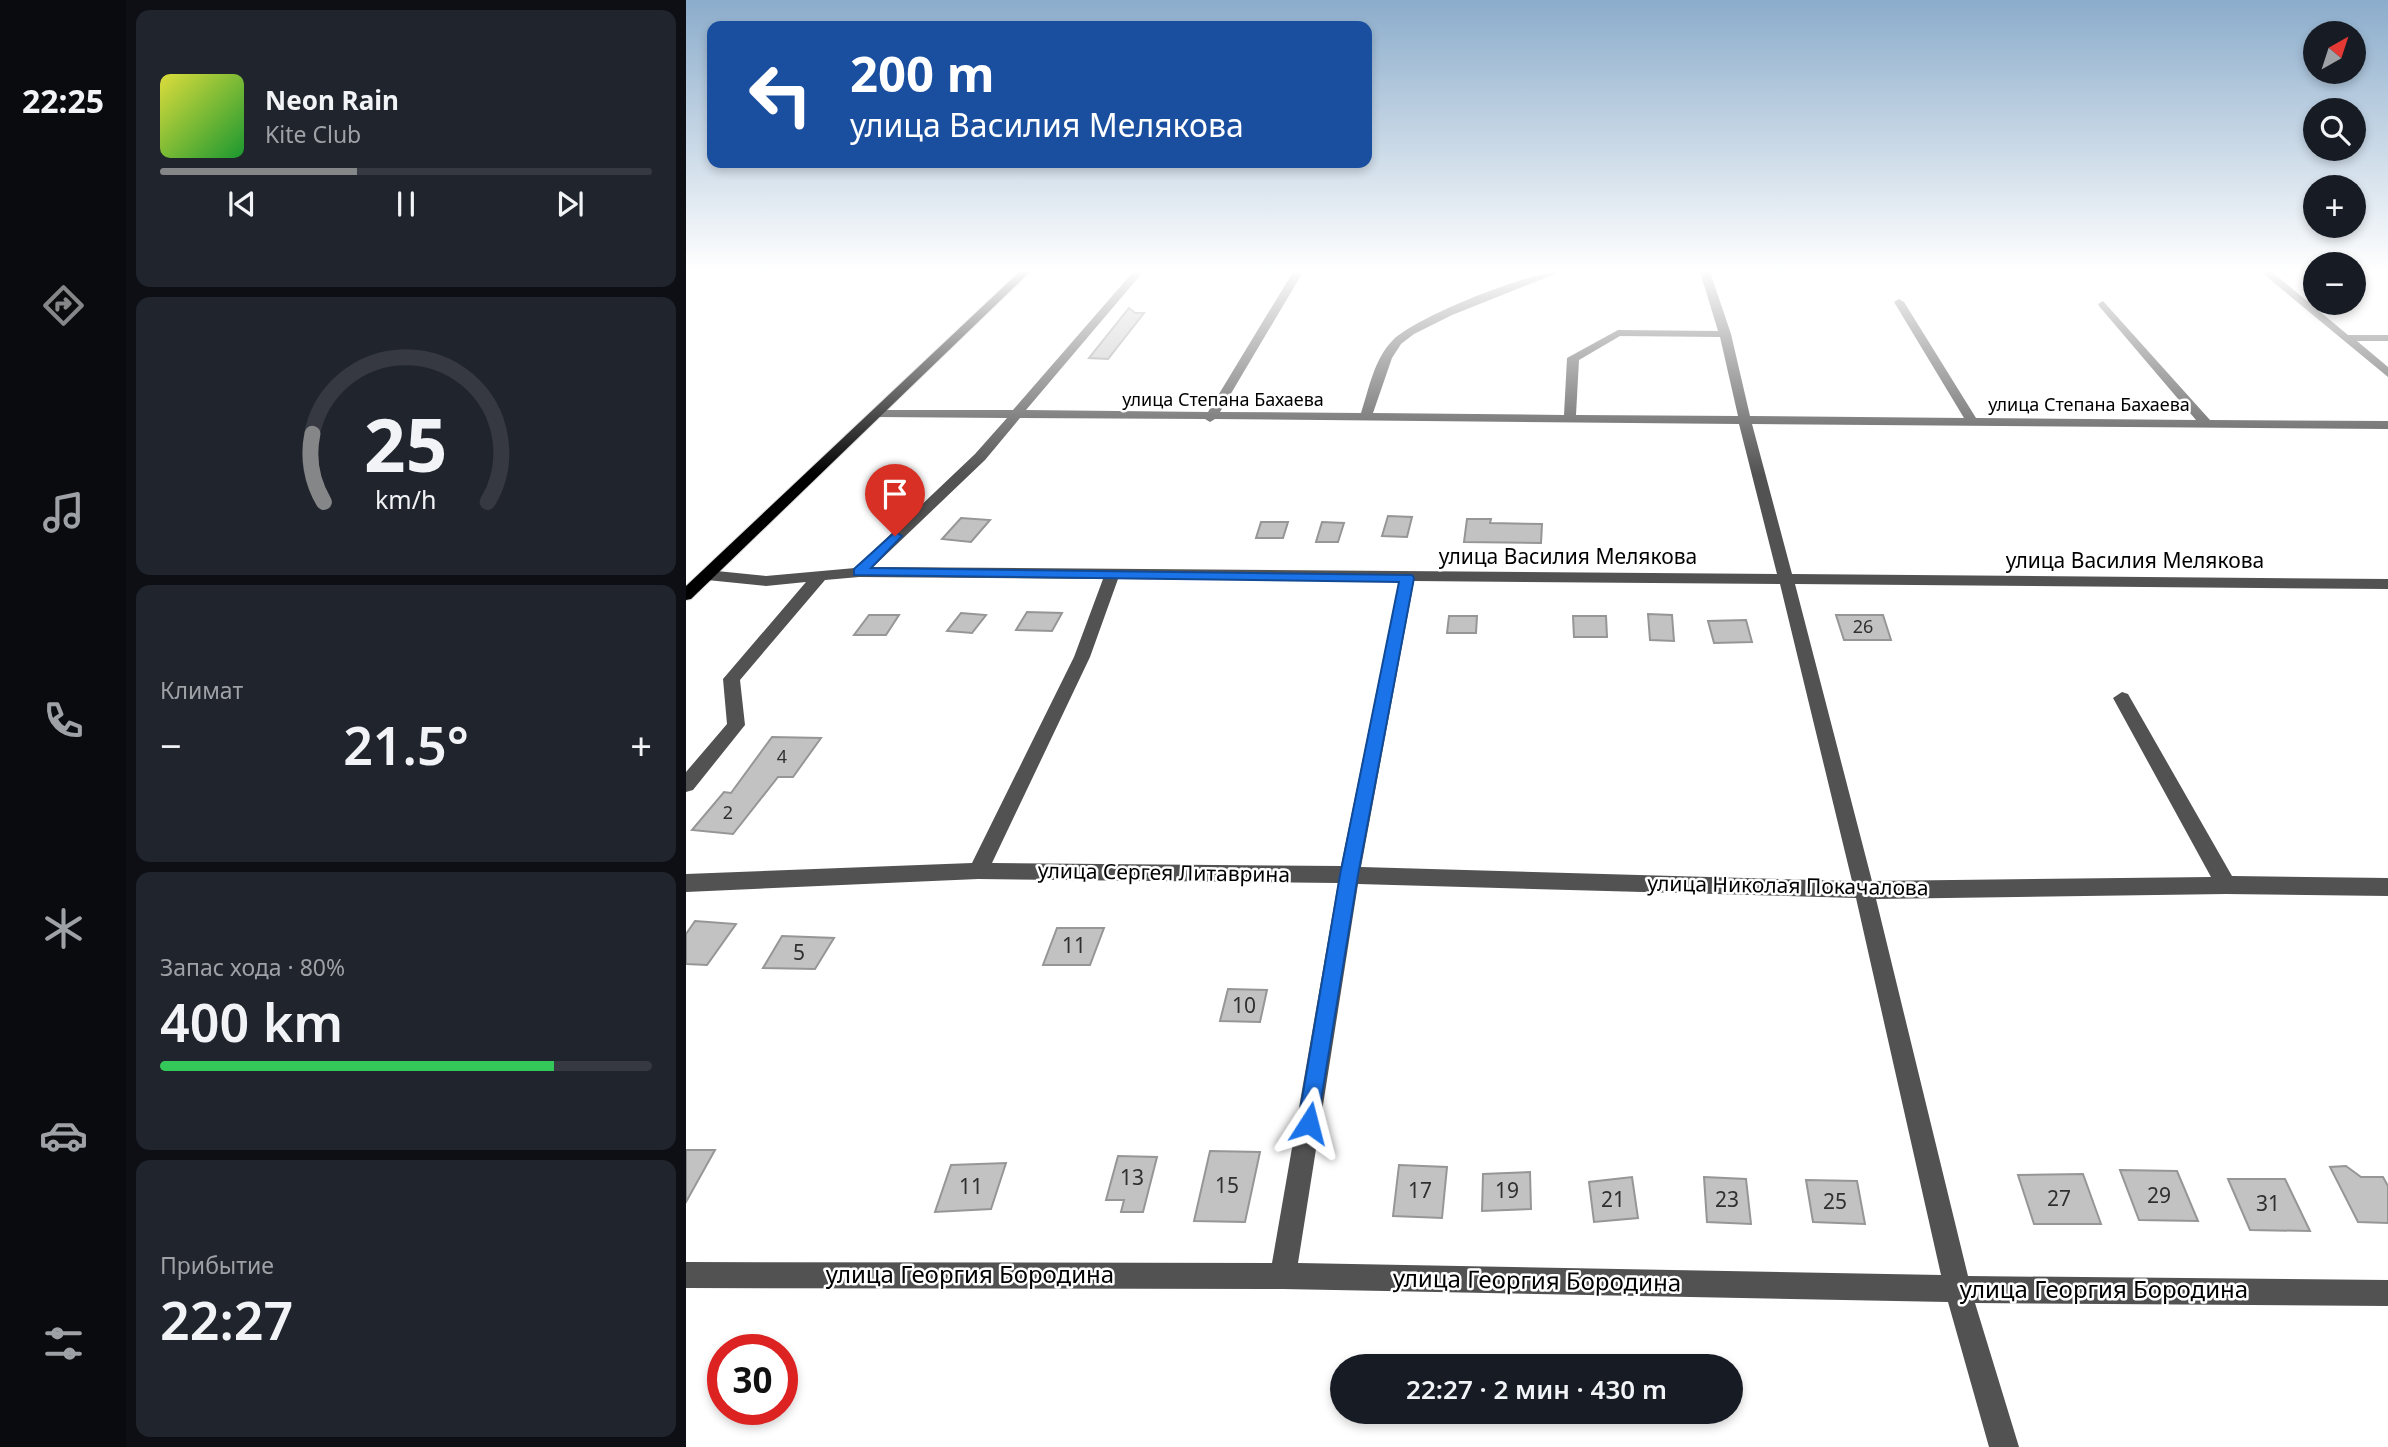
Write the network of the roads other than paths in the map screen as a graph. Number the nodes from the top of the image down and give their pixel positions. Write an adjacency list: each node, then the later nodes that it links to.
1 (954, 340): 11 (main road)
2 (1078, 340): 12 (street)
3 (1257, 340): 14 (street)
4 (1402, 340): 13 (street)
5 (1608, 340): 15 (street)
6 (1726, 340): 17 (street)
7 (1922, 340): 16 (street, улица Степана Бахаева)
8 (2134, 340): 18 (street, улица Степана Бахаева)
9 (2348, 340): 10 (street)
10 (2388, 373)
11 (877, 413): 12 (street, улица Степана Бахаева); 21 (main road)
12 (1017, 415): 14 (street, улица Степана Бахаева); 20 (street)
13 (1366, 417): 14 (street, улица Степана Бахаева); 15 (street, улица Степана Бахаева)
14 (1210, 418)
15 (1570, 419): 17 (street, улица Степана Бахаева)
16 (1972, 421): 17 (street, улица Степана Бахаева); 18 (street, улица Степана Бахаева)
17 (1746, 422): 25 (street)
18 (2206, 423): 19 (street, улица Степана Бахаева)
19 (2388, 425)
20 (859, 572): 22 (street, улица Василия Мелякова); 23 (street, улица Василия Мелякова)
21 (707, 575): 23 (street, улица Василия Мелякова); 27 (main road)
22 (1112, 575): 24 (street, улица Василия Мелякова); 30 (street)
23 (819, 578): 29 (street)
24 (1407, 578): 25 (street, улица Василия Мелякова); 31 (street)
25 (1787, 579): 26 (street, улица Василия Мелякова); 35 (street)
26 (2388, 584)
27 (686, 595)
28 (2122, 698): 33 (street)
29 (686, 785)
30 (978, 870): 31 (street, улица Сергея Литаврина); 32 (street, улица Сергея Литаврина)
31 (1349, 875): 35 (street, улица Николая Покачалова); 37 (street)
32 (686, 883)
33 (2226, 885): 34 (street, улица Николая Покачалова); 35 (street, улица Николая Покачалова)
34 (2388, 887)
35 (1864, 890): 38 (street)
36 (686, 1275): 37 (street, улица Георгия Бородина)
37 (1283, 1276): 38 (street, улица Георгия Бородина)
38 (1958, 1289): 39 (street, улица Георгия Бородина); 40 (street)
39 (2388, 1293)
40 (2004, 1447)

